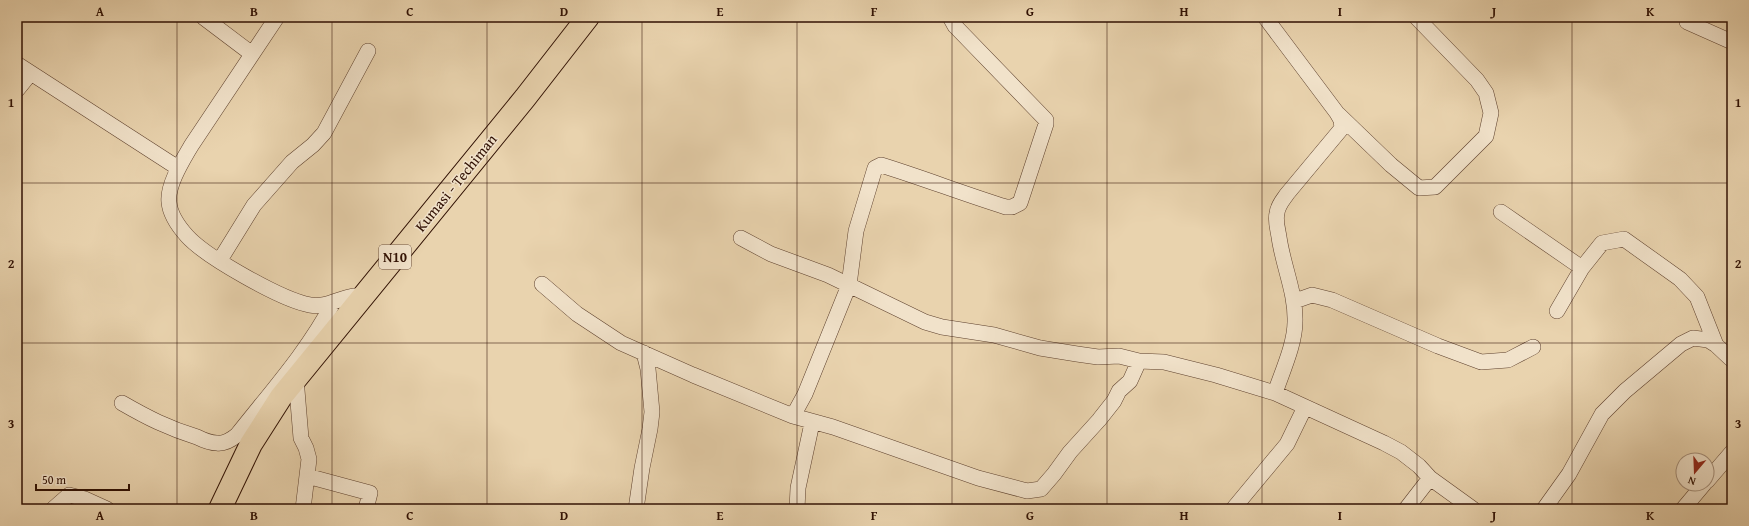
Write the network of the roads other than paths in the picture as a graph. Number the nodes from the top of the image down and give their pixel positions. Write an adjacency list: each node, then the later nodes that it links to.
1 (203, 17): 10 (street)
2 (277, 17): 10 (street)
3 (588, 17): 18 (highway, Kumasi - Techiman / N10)
4 (950, 17): 22 (street)
5 (1264, 17): 14 (street)
6 (1416, 17): 14 (street)
7 (1687, 22): 8 (street)
8 (1732, 42)
9 (368, 51): 19 (street)
10 (252, 54): 15 (street)
11 (17, 64): 12 (street)
12 (30, 74): 13 (street); 15 (street)
13 (17, 90)
14 (1337, 113): 23 (street)
15 (178, 168): 19 (street)
16 (1501, 212): 20 (street)
17 (741, 238): 22 (street)
18 (394, 258): 24 (street); 31 (highway, Kumasi - Techiman / N10)
19 (220, 260): 24 (street)
20 (1582, 268): 25 (street); 26 (street)
21 (542, 284): 28 (street)
22 (849, 285): 30 (street); 35 (street)
23 (1295, 301): 27 (street); 32 (street)
24 (332, 303): 33 (street)
25 (1557, 311)
26 (1716, 345): 29 (street); 52 (street)
27 (1533, 347)
28 (644, 353): 35 (street); 47 (street)
29 (1732, 360)
30 (1139, 361): 32 (street); 36 (street)
31 (296, 378): 39 (street); 42 (highway, Kumasi - Techiman / N10)
32 (1275, 393): 34 (street)
33 (122, 403)
34 (1305, 407): 40 (street); 49 (street)
35 (793, 416): 36 (street)
36 (812, 423): 48 (street)
37 (1732, 452): 38 (street)
38 (1715, 472)
39 (307, 476): 45 (street); 46 (street)
40 (1430, 478): 50 (street); 51 (street)
41 (1697, 492): 53 (street)
42 (219, 508)
43 (53, 509): 44 (street)
44 (107, 509)
45 (303, 509)
46 (366, 509)
47 (636, 509)
48 (797, 509)
49 (1233, 509)
50 (1406, 509)
51 (1473, 509)
52 (1544, 509)
53 (1682, 509)

